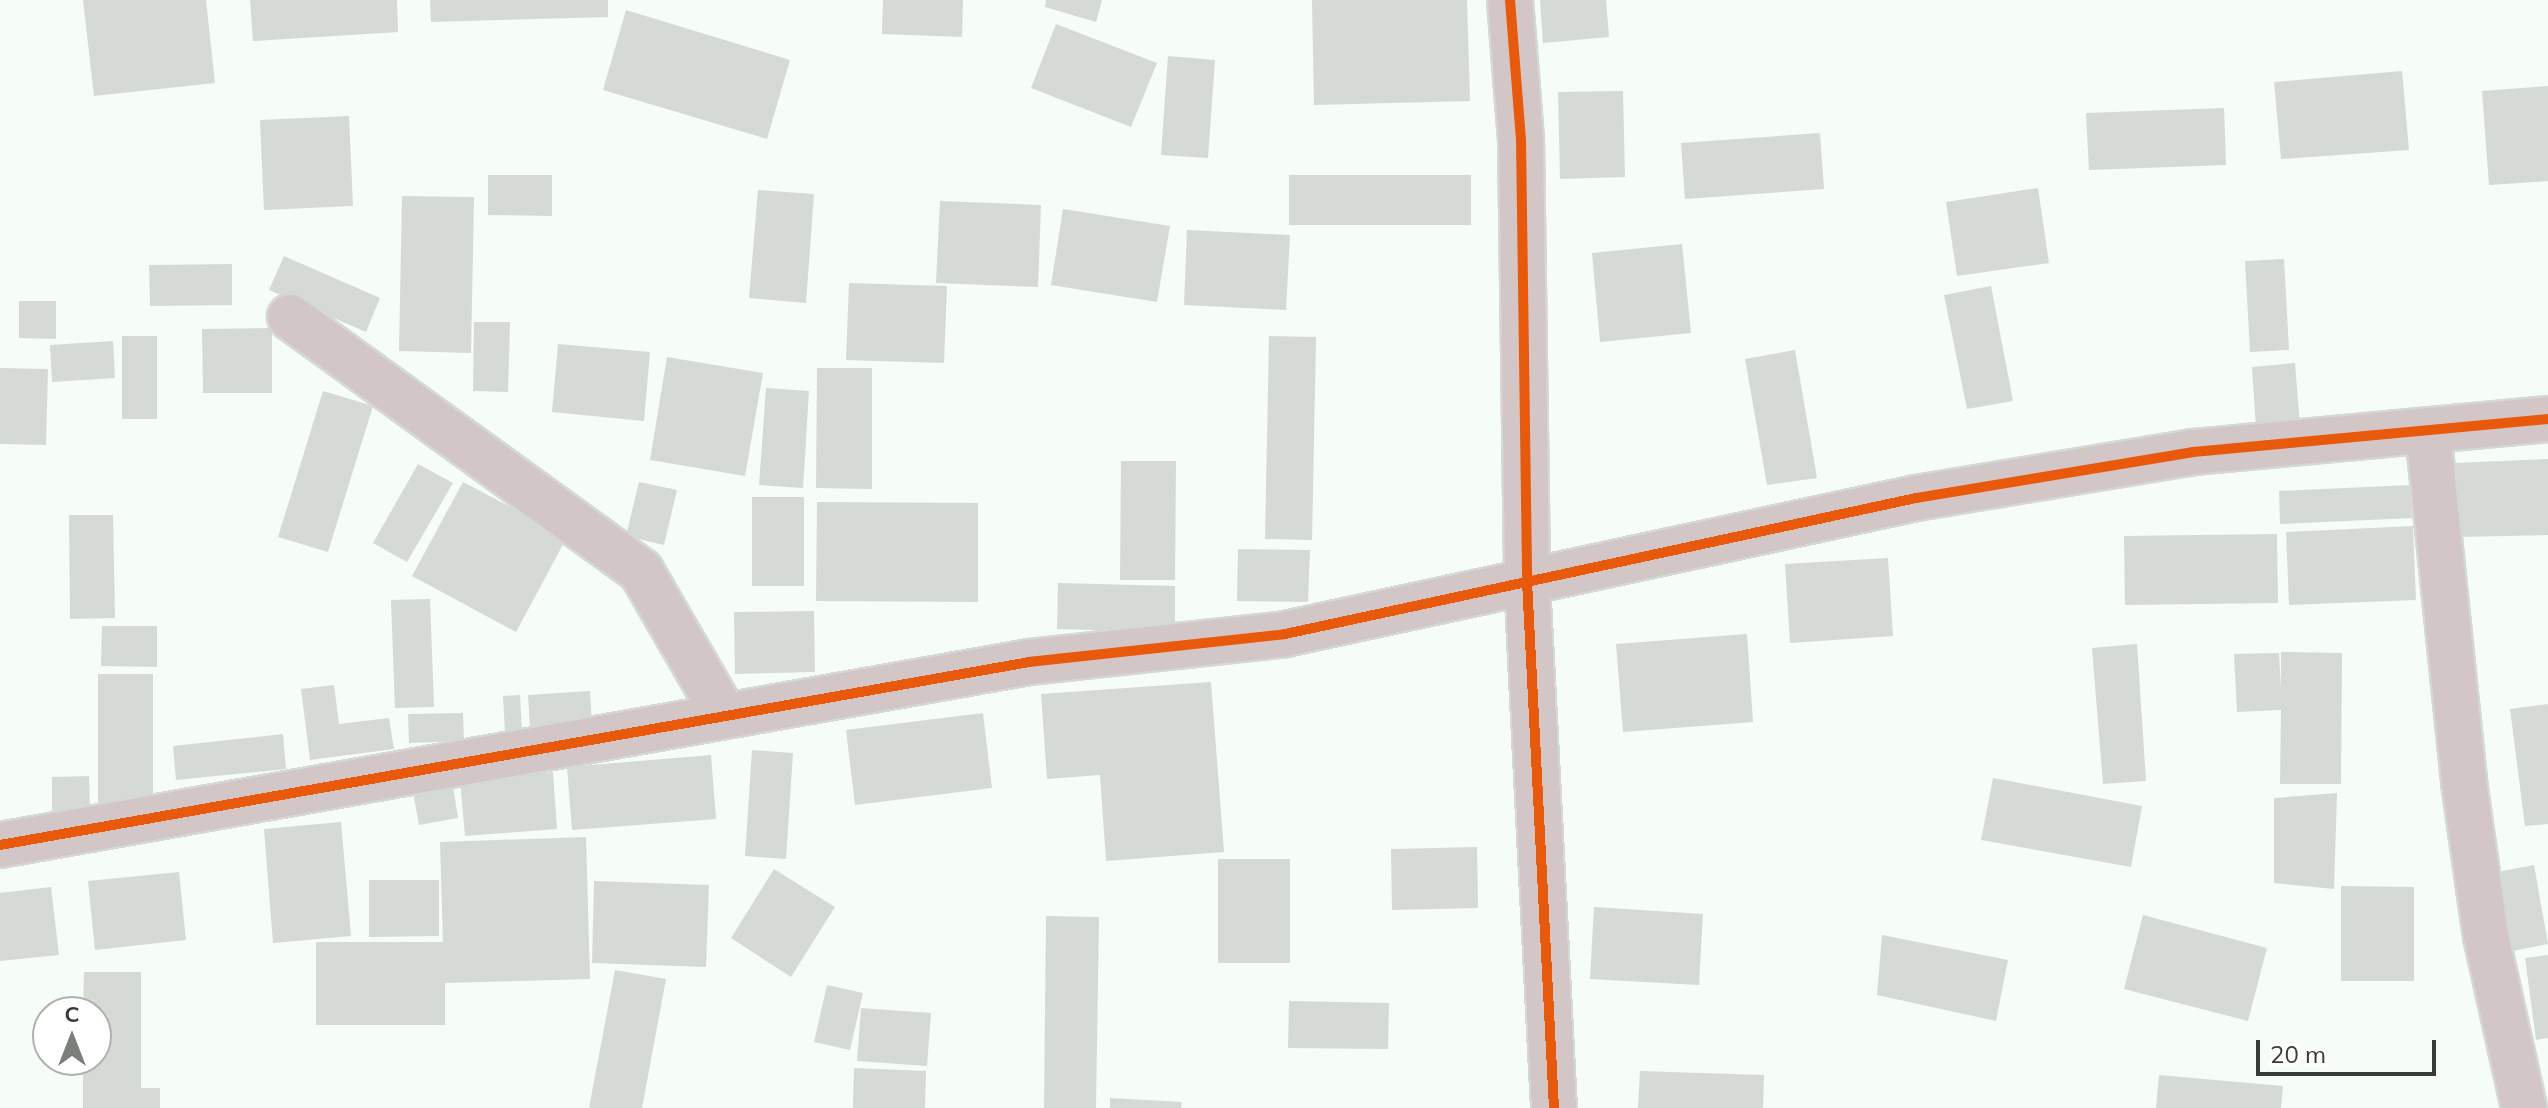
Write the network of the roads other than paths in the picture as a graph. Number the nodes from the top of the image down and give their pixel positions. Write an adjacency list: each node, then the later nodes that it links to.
1 (1510, 0): 5 (street)
2 (290, 317): 6 (street)
3 (2548, 419): 4 (street)
4 (2428, 432): 5 (street); 9 (street)
5 (1527, 581): 6 (street); 8 (street)
6 (724, 715): 7 (street)
7 (0, 845)
8 (1554, 1108)
9 (2524, 1108)

